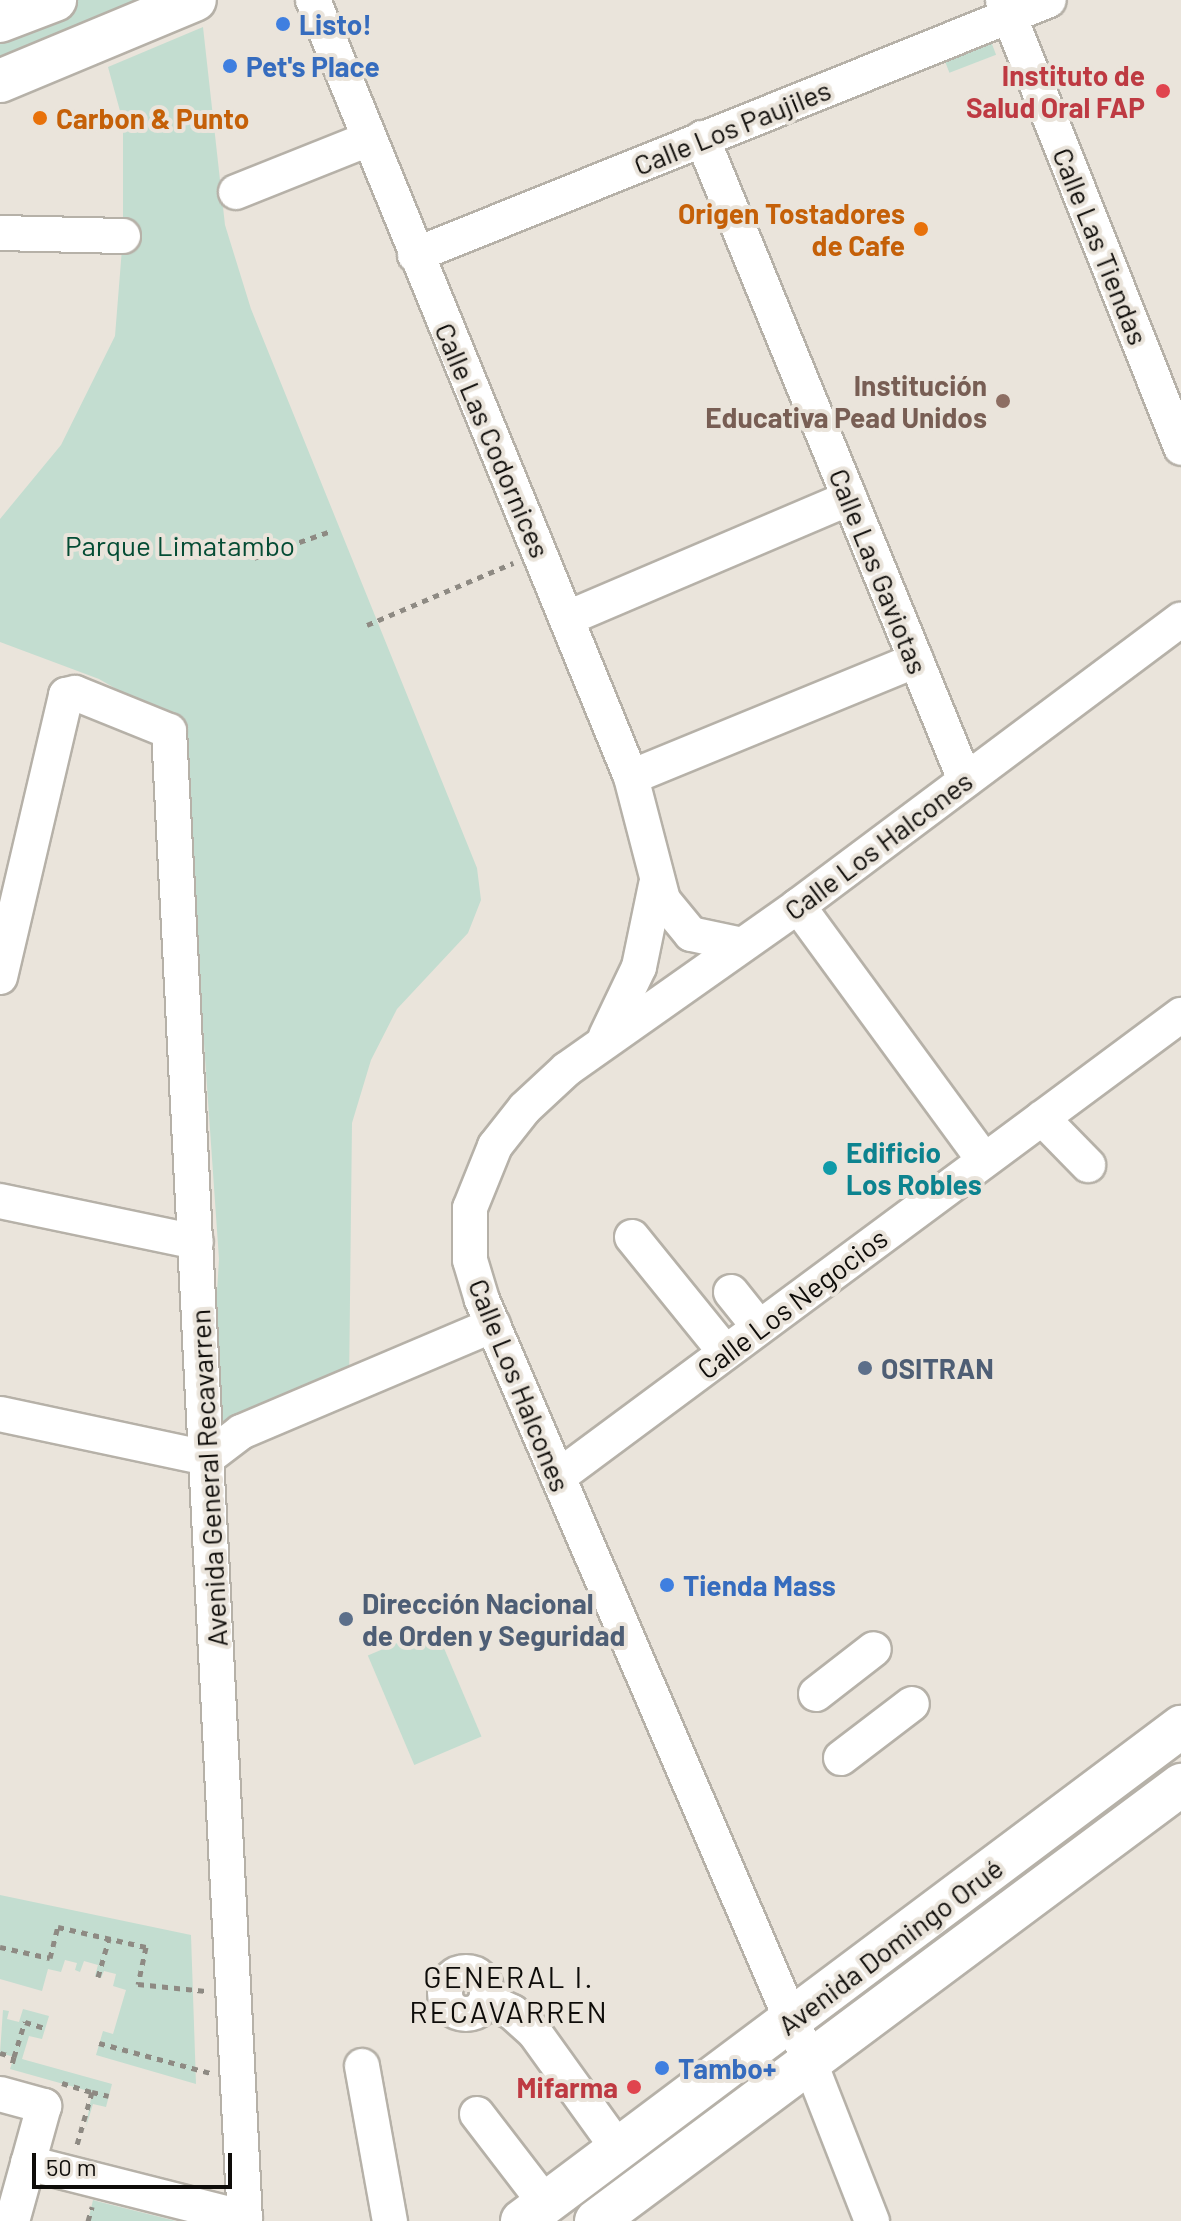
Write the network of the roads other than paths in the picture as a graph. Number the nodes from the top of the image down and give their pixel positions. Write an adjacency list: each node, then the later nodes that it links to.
1 (55, 0): 6 (main road)
2 (195, 0): 7 (main road)
3 (313, 0): 9 (street, Calle Las Codornices)
4 (1049, 0): 5 (street, Calle Los Paujiles)
5 (1006, 8): 8 (street, Calle Los Paujiles); 14 (street, Calle Las Tiendas)
6 (0, 21)
7 (0, 81)
8 (702, 138): 13 (street, Calle Los Paujiles); 15 (street, Calle Las Gaviotas)
9 (366, 140): 10 (street); 13 (street, Calle Las Codornices)
10 (236, 192)
11 (0, 233): 12 (street)
12 (123, 236)
13 (415, 255): 16 (street, Calle Las Codornices)
14 (1181, 448)
15 (849, 498): 16 (street); 18 (street, Calle Las Gaviotas)
16 (568, 618): 19 (street, Calle Las Codornices)
17 (1181, 620): 20 (street, Calle Los Halcones)
18 (916, 660): 19 (street); 20 (street, Calle Las Gaviotas)
19 (631, 777): 21 (street, Calle Las Codornices)
20 (965, 780): 22 (street, Calle Los Halcones)
21 (656, 885): 23 (street, Calle Las Codornices); 26 (street, Calle Las Codornices)
22 (798, 906): 23 (street, Calle Los Halcones); 28 (street)
23 (742, 945): 26 (street, Calle Los Halcones)
24 (0, 977): 32 (street, Avenida General Recavarren)
25 (1181, 1015): 27 (street, Calle Los Negocios)
26 (602, 1043): 34 (street, Calle Los Halcones)
27 (1042, 1118): 28 (street, Calle Los Negocios); 29 (street)
28 (984, 1160): 35 (street, Calle Los Negocios)
29 (1088, 1165)
30 (0, 1201): 32 (street)
31 (632, 1237): 36 (street)
32 (196, 1242): 38 (street, Avenida General Recavarren)
33 (731, 1292): 35 (street)
34 (493, 1325): 38 (street); 39 (street, Calle Los Halcones)
35 (759, 1327): 36 (street, Calle Los Negocios)
36 (725, 1352): 39 (street, Calle Los Negocios)
37 (0, 1414): 38 (street)
38 (207, 1458): 55 (street, Avenida General Recavarren)
39 (558, 1477): 47 (street, Calle Los Halcones)
40 (874, 1649): 41 (street)
41 (816, 1694)
42 (912, 1704): 44 (street)
43 (1181, 1727): 47 (main road, Avenida Domingo Orué)
44 (841, 1758)
45 (1181, 1785): 48 (main road, Avenida Domingo Orué)
46 (486, 2000): 52 (street)
47 (792, 2020): 48 (street, Calle Los Halcones); 52 (main road, Avenida Domingo Orué)
48 (810, 2063): 58 (main road, Avenida Domingo Orué); 59 (street, Calle Los Halcones)
49 (362, 2066): 57 (street)
50 (0, 2094): 53 (street)
51 (477, 2114): 54 (street)
52 (619, 2150): 54 (main road, Avenida Domingo Orué)
53 (28, 2163): 55 (street); 56 (street)
54 (534, 2212)
55 (245, 2220)
56 (12, 2221)
57 (390, 2221)
58 (596, 2221)
59 (872, 2221)

